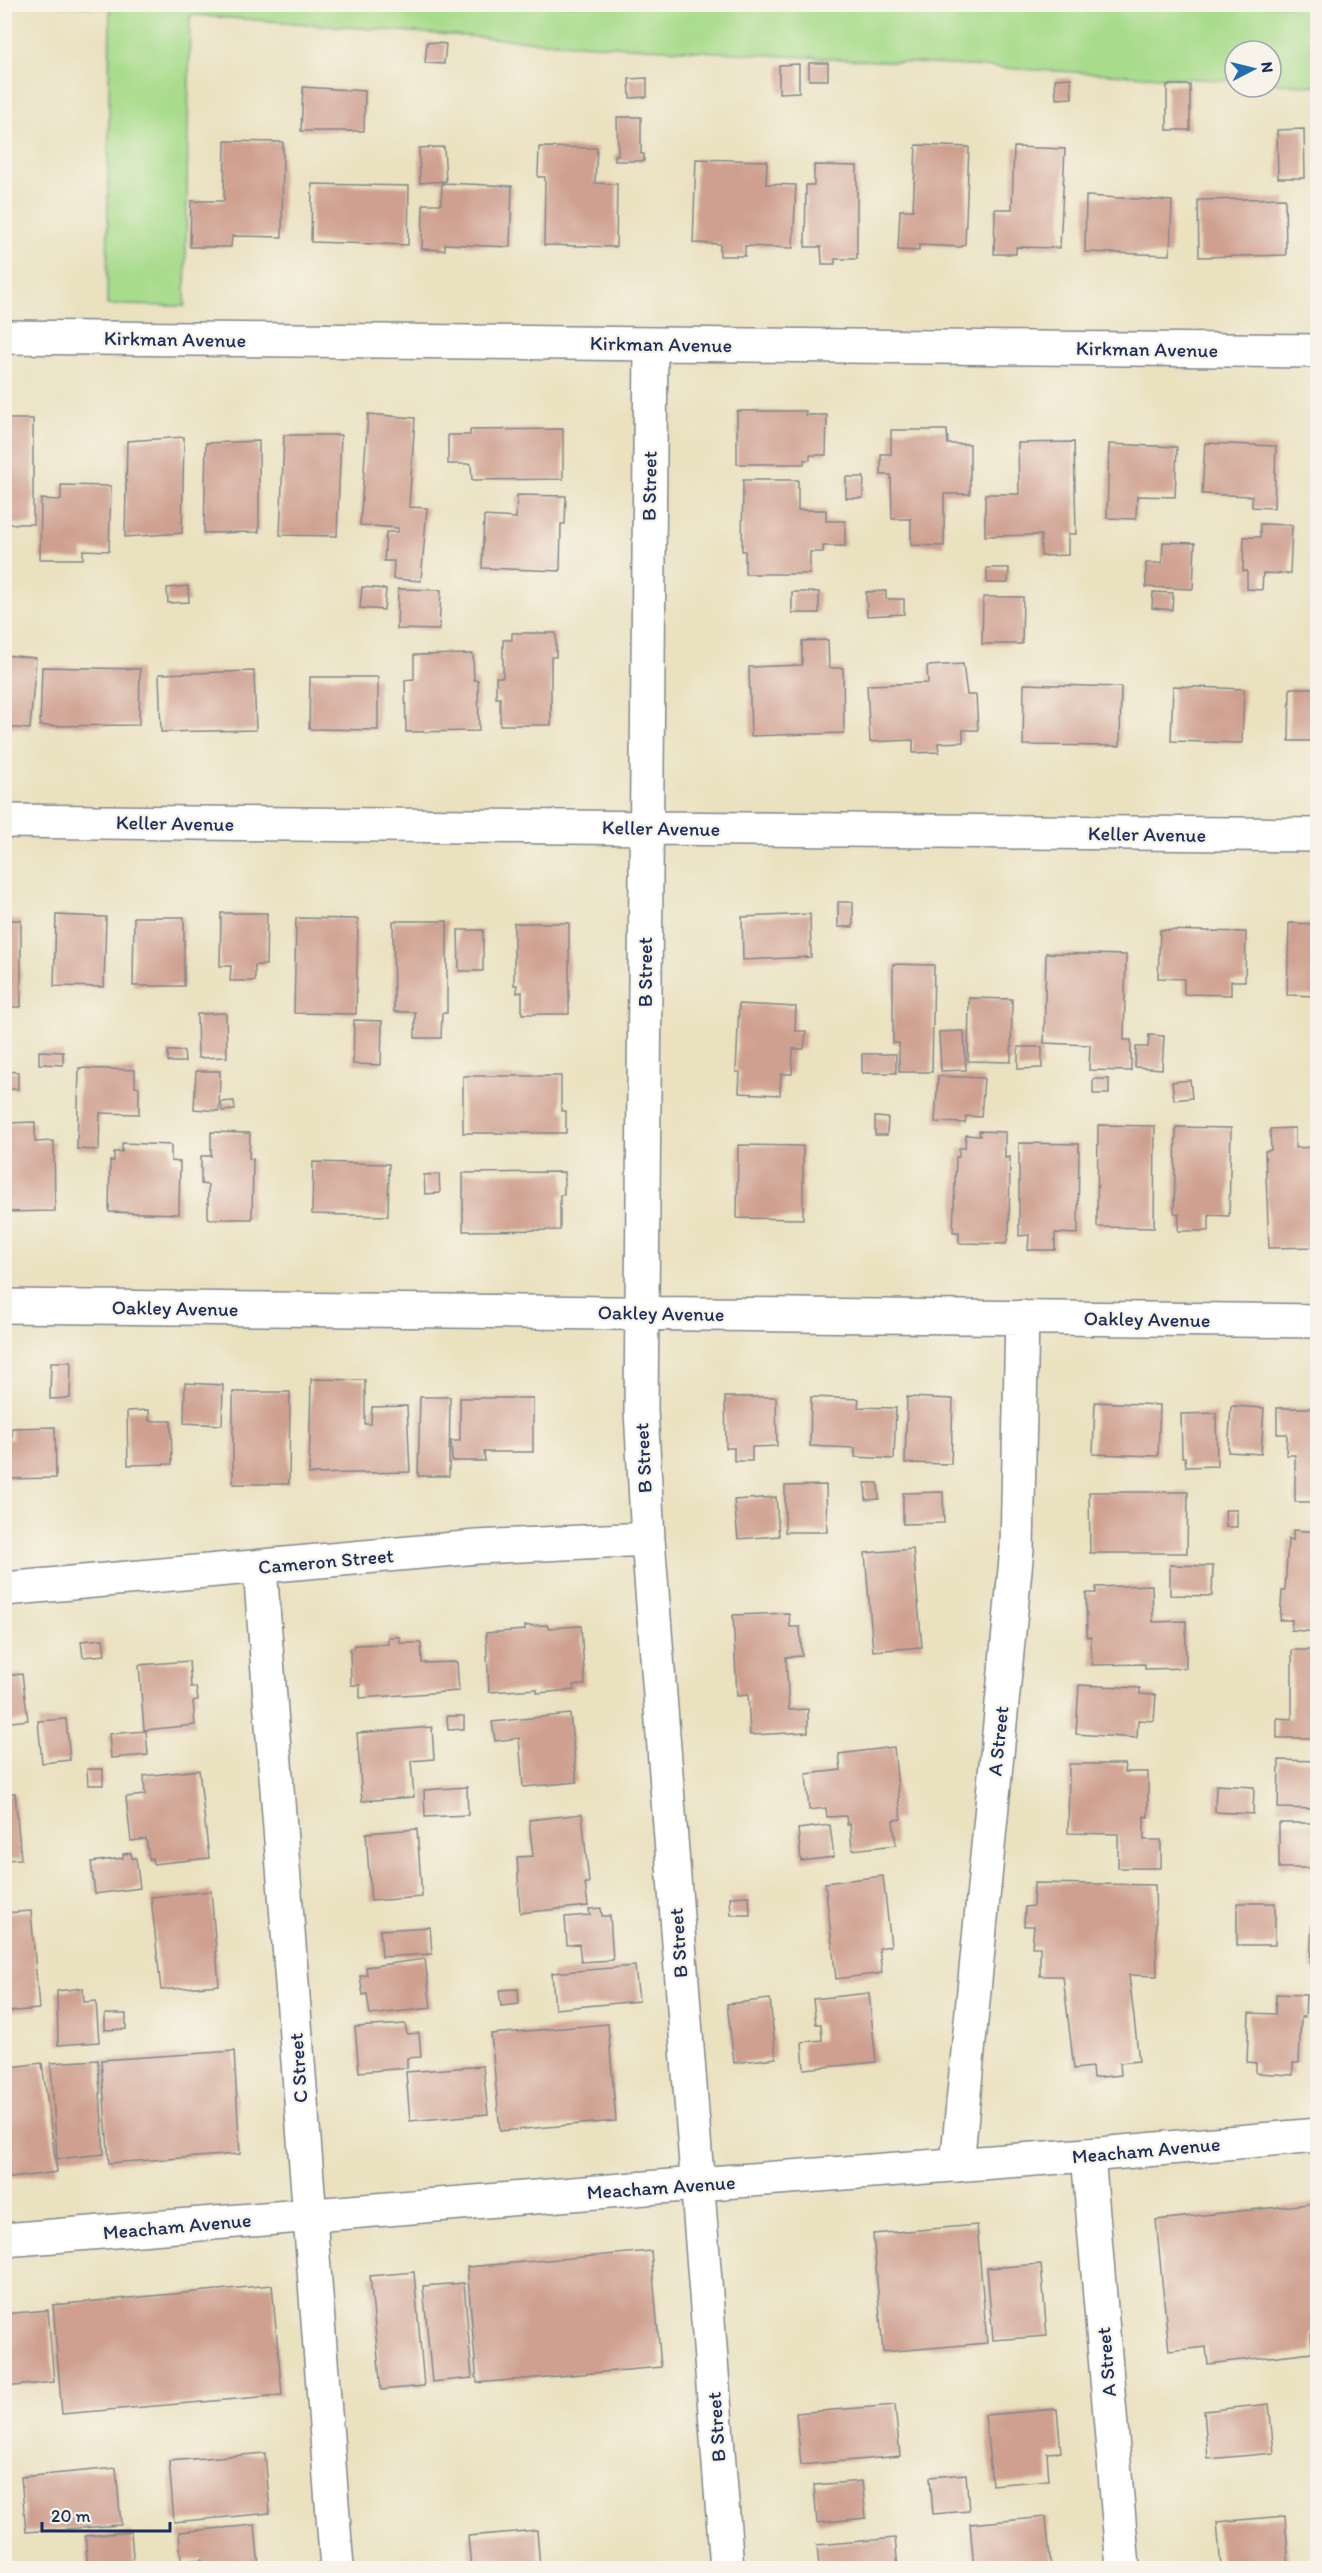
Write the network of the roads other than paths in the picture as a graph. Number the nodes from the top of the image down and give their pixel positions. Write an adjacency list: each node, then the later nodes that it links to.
1 (4, 337): 2 (street, Kirkman Avenue)
2 (651, 344): 3 (street, Kirkman Avenue); 5 (street, B Street)
3 (1317, 351)
4 (4, 821): 5 (street, Keller Avenue)
5 (646, 828): 6 (street, Keller Avenue); 8 (street, B Street)
6 (1317, 835)
7 (4, 1306): 8 (street, Oakley Avenue)
8 (643, 1313): 9 (street, Oakley Avenue); 11 (street, B Street)
9 (1022, 1317): 10 (street, Oakley Avenue); 16 (street, A Street)
10 (1317, 1321)
11 (648, 1539): 12 (street, Cameron Street); 17 (street, B Street)
12 (261, 1568): 13 (street, Cameron Street); 18 (street, C Street)
13 (4, 1589)
14 (1317, 2135): 15 (street, Meacham Avenue)
15 (1088, 2156): 16 (street, Meacham Avenue); 22 (street, A Street)
16 (957, 2164): 17 (street, Meacham Avenue)
17 (696, 2184): 18 (street, Meacham Avenue); 21 (street, B Street)
18 (309, 2215): 19 (street, Meacham Avenue); 20 (street, C Street)
19 (4, 2240)
20 (337, 2568)
21 (727, 2568)
22 (1123, 2568)

